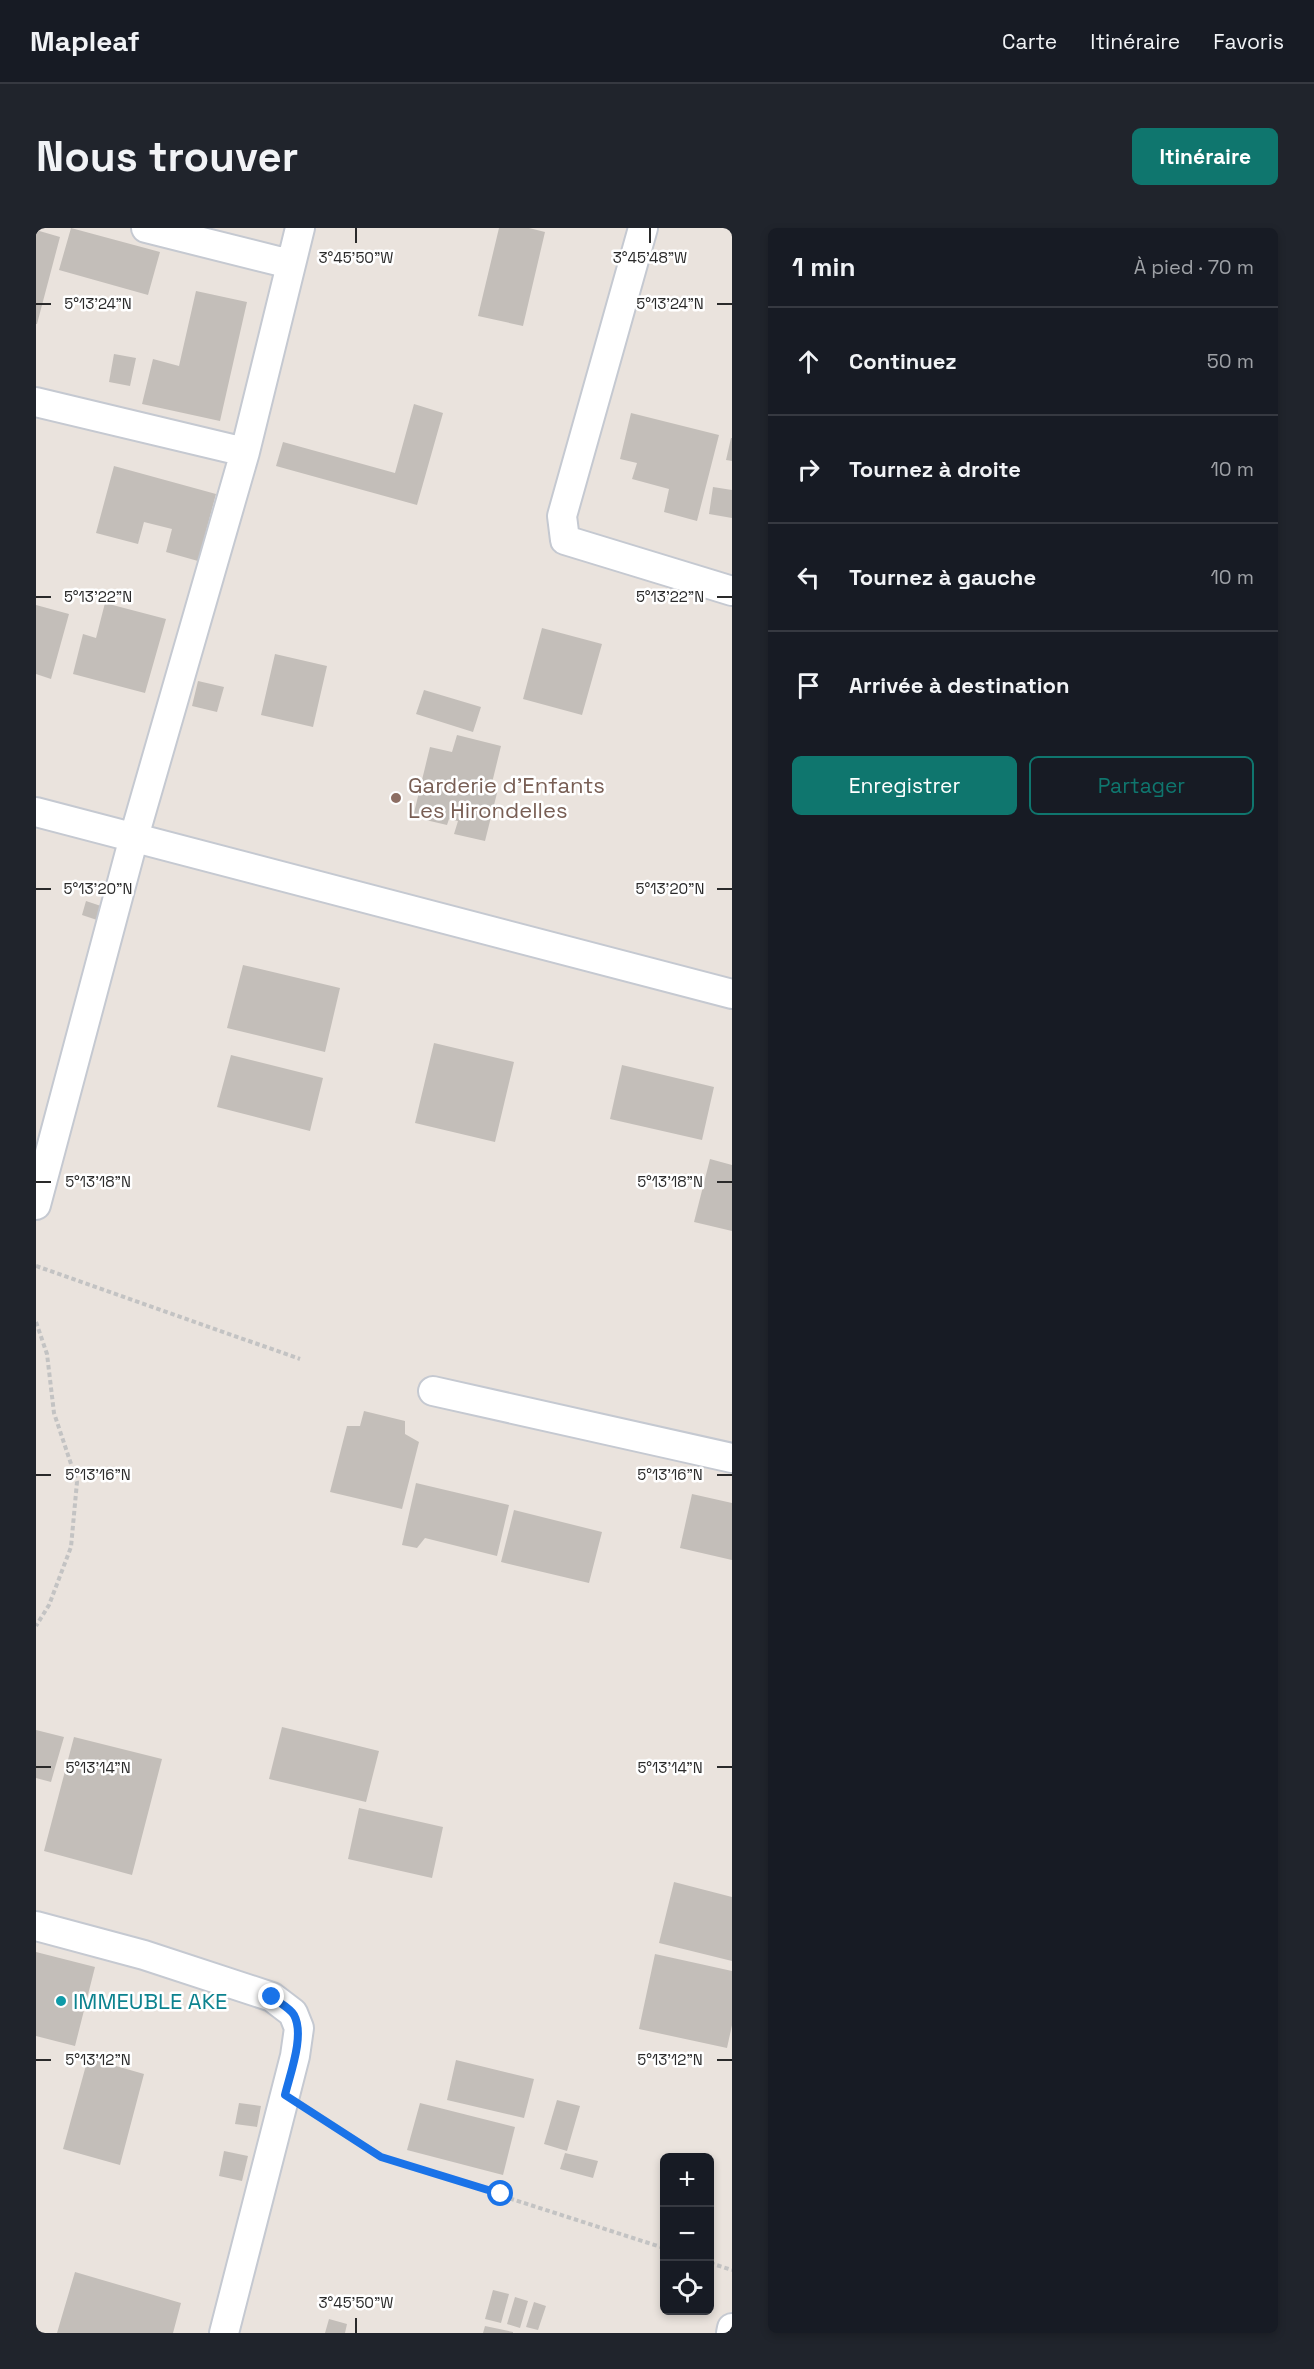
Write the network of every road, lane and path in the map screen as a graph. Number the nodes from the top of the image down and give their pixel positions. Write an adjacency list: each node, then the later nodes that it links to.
1 (146, 228): 4 (street)
2 (300, 228): 4 (street)
3 (643, 228): 7 (street)
4 (290, 264): 6 (street)
5 (36, 402): 6 (street)
6 (245, 452): 9 (street)
7 (732, 591)
8 (36, 812): 9 (street)
9 (134, 837): 10 (street); 11 (street)
10 (732, 994)
11 (36, 1205)
12 (36, 1266): 14 (path)
13 (36, 1322): 17 (path)
14 (300, 1359)
15 (433, 1391): 16 (street)
16 (732, 1458)
17 (36, 1626)
18 (36, 1926): 19 (street)
19 (285, 2095): 20 (path); 24 (street)
20 (660, 2247)
21 (714, 2264): 22 (path)
22 (732, 2270)
23 (732, 2328): 25 (street)
24 (224, 2333)
25 (731, 2333)

